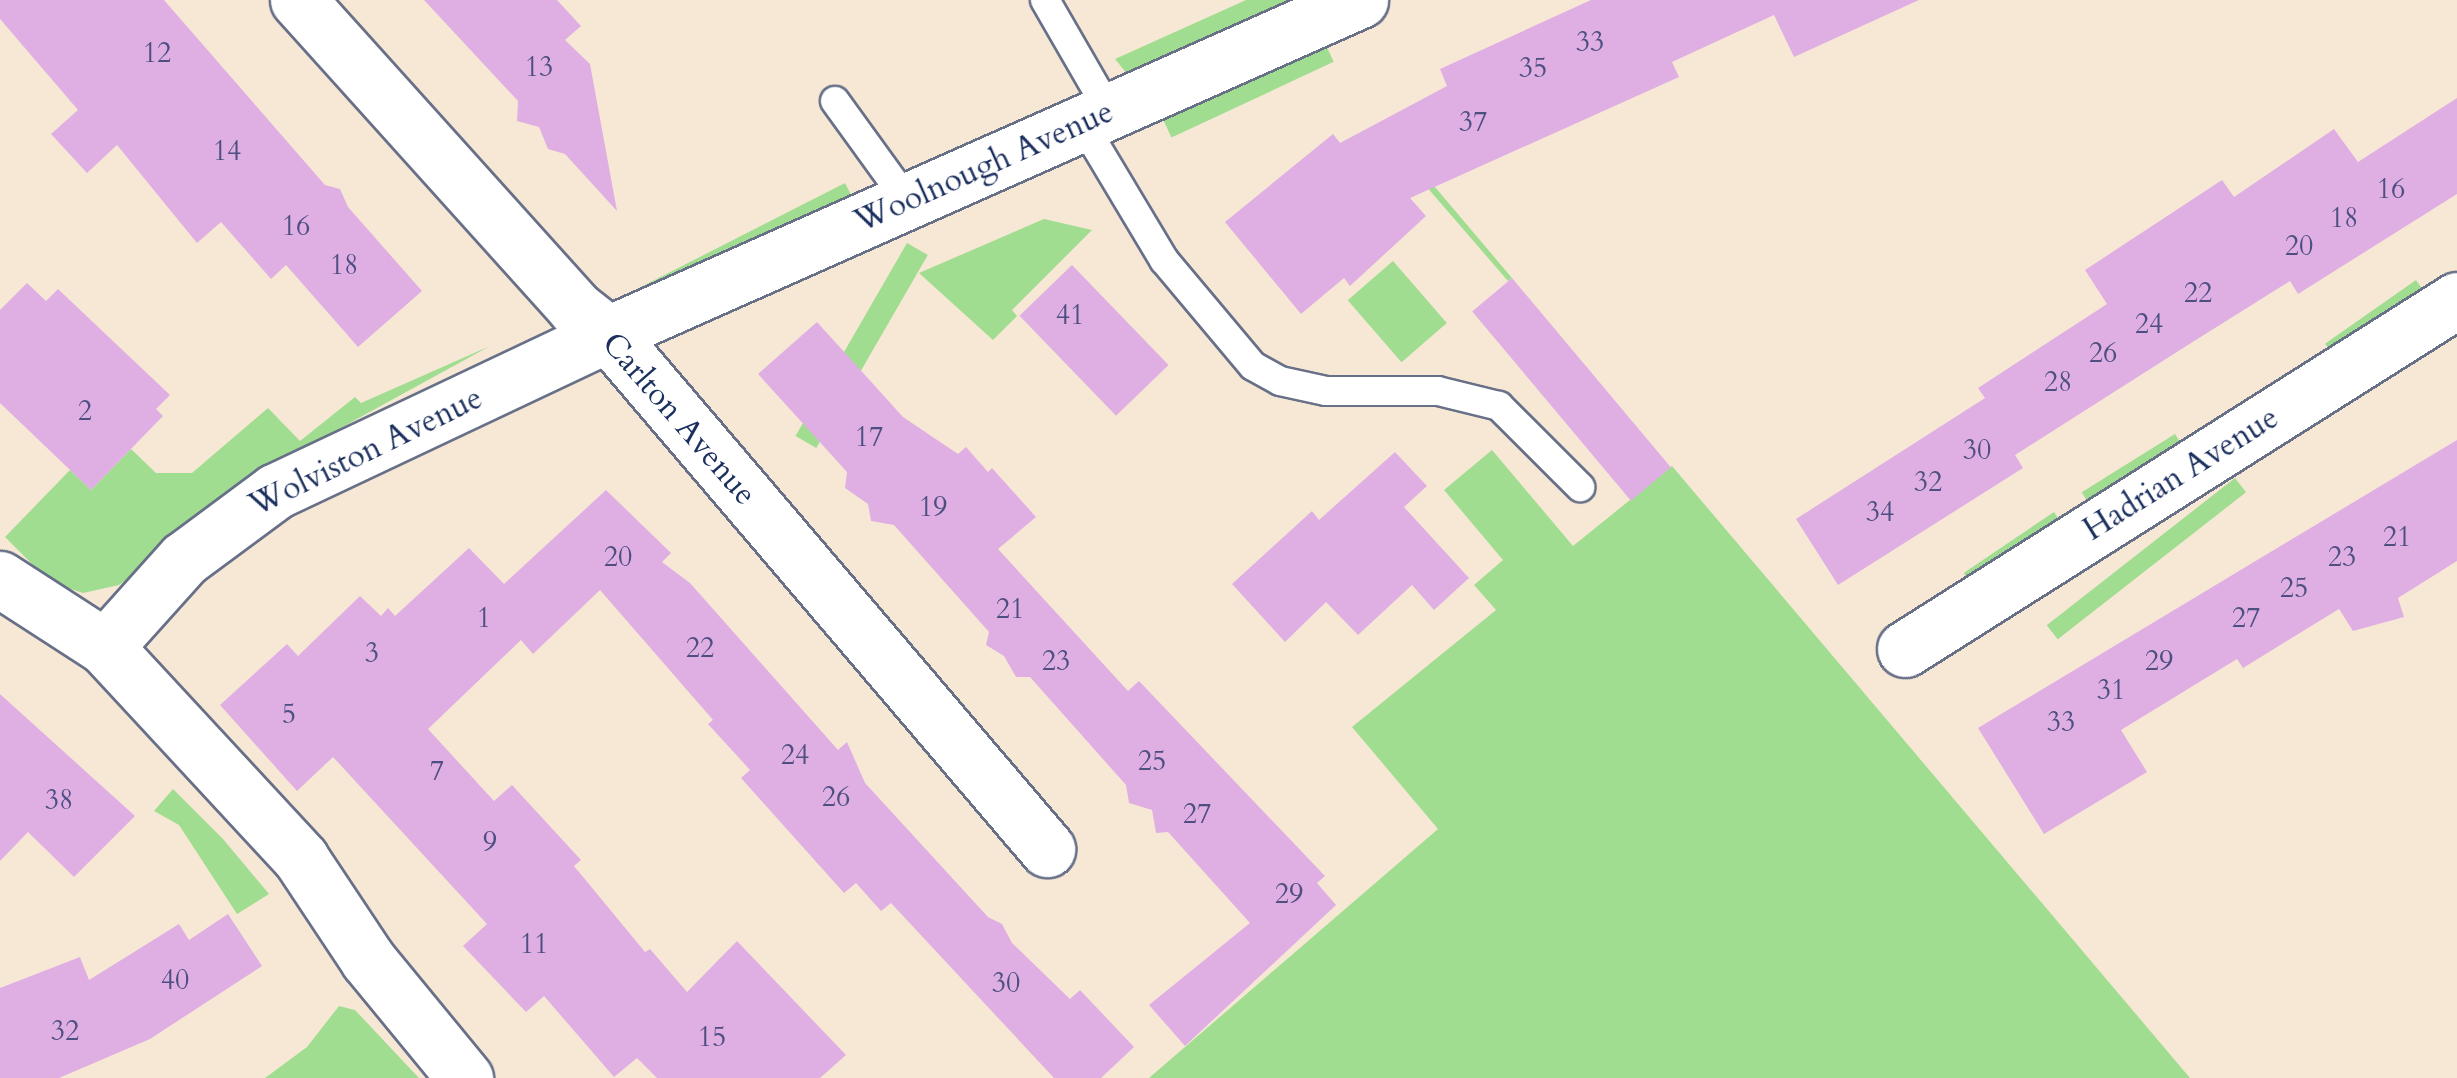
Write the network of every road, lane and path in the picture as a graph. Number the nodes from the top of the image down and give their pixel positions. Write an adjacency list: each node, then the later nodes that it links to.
1 (298, 0): 8 (street, Carlton Avenue)
2 (1046, 0): 5 (lane)
3 (1360, 0): 5 (street, Woolnough Avenue)
4 (835, 101): 6 (lane)
5 (1096, 117): 6 (street, Woolnough Avenue); 9 (lane)
6 (908, 202): 8 (street, Woolnough Avenue)
7 (2457, 300): 12 (street, Hadrian Avenue)
8 (608, 334): 11 (street, Wolviston Avenue); 13 (street, Carlton Avenue)
9 (1580, 487)
10 (0, 579): 11 (street)
11 (105, 647): 14 (street)
12 (1906, 649)
13 (1047, 849)
14 (464, 1078)

